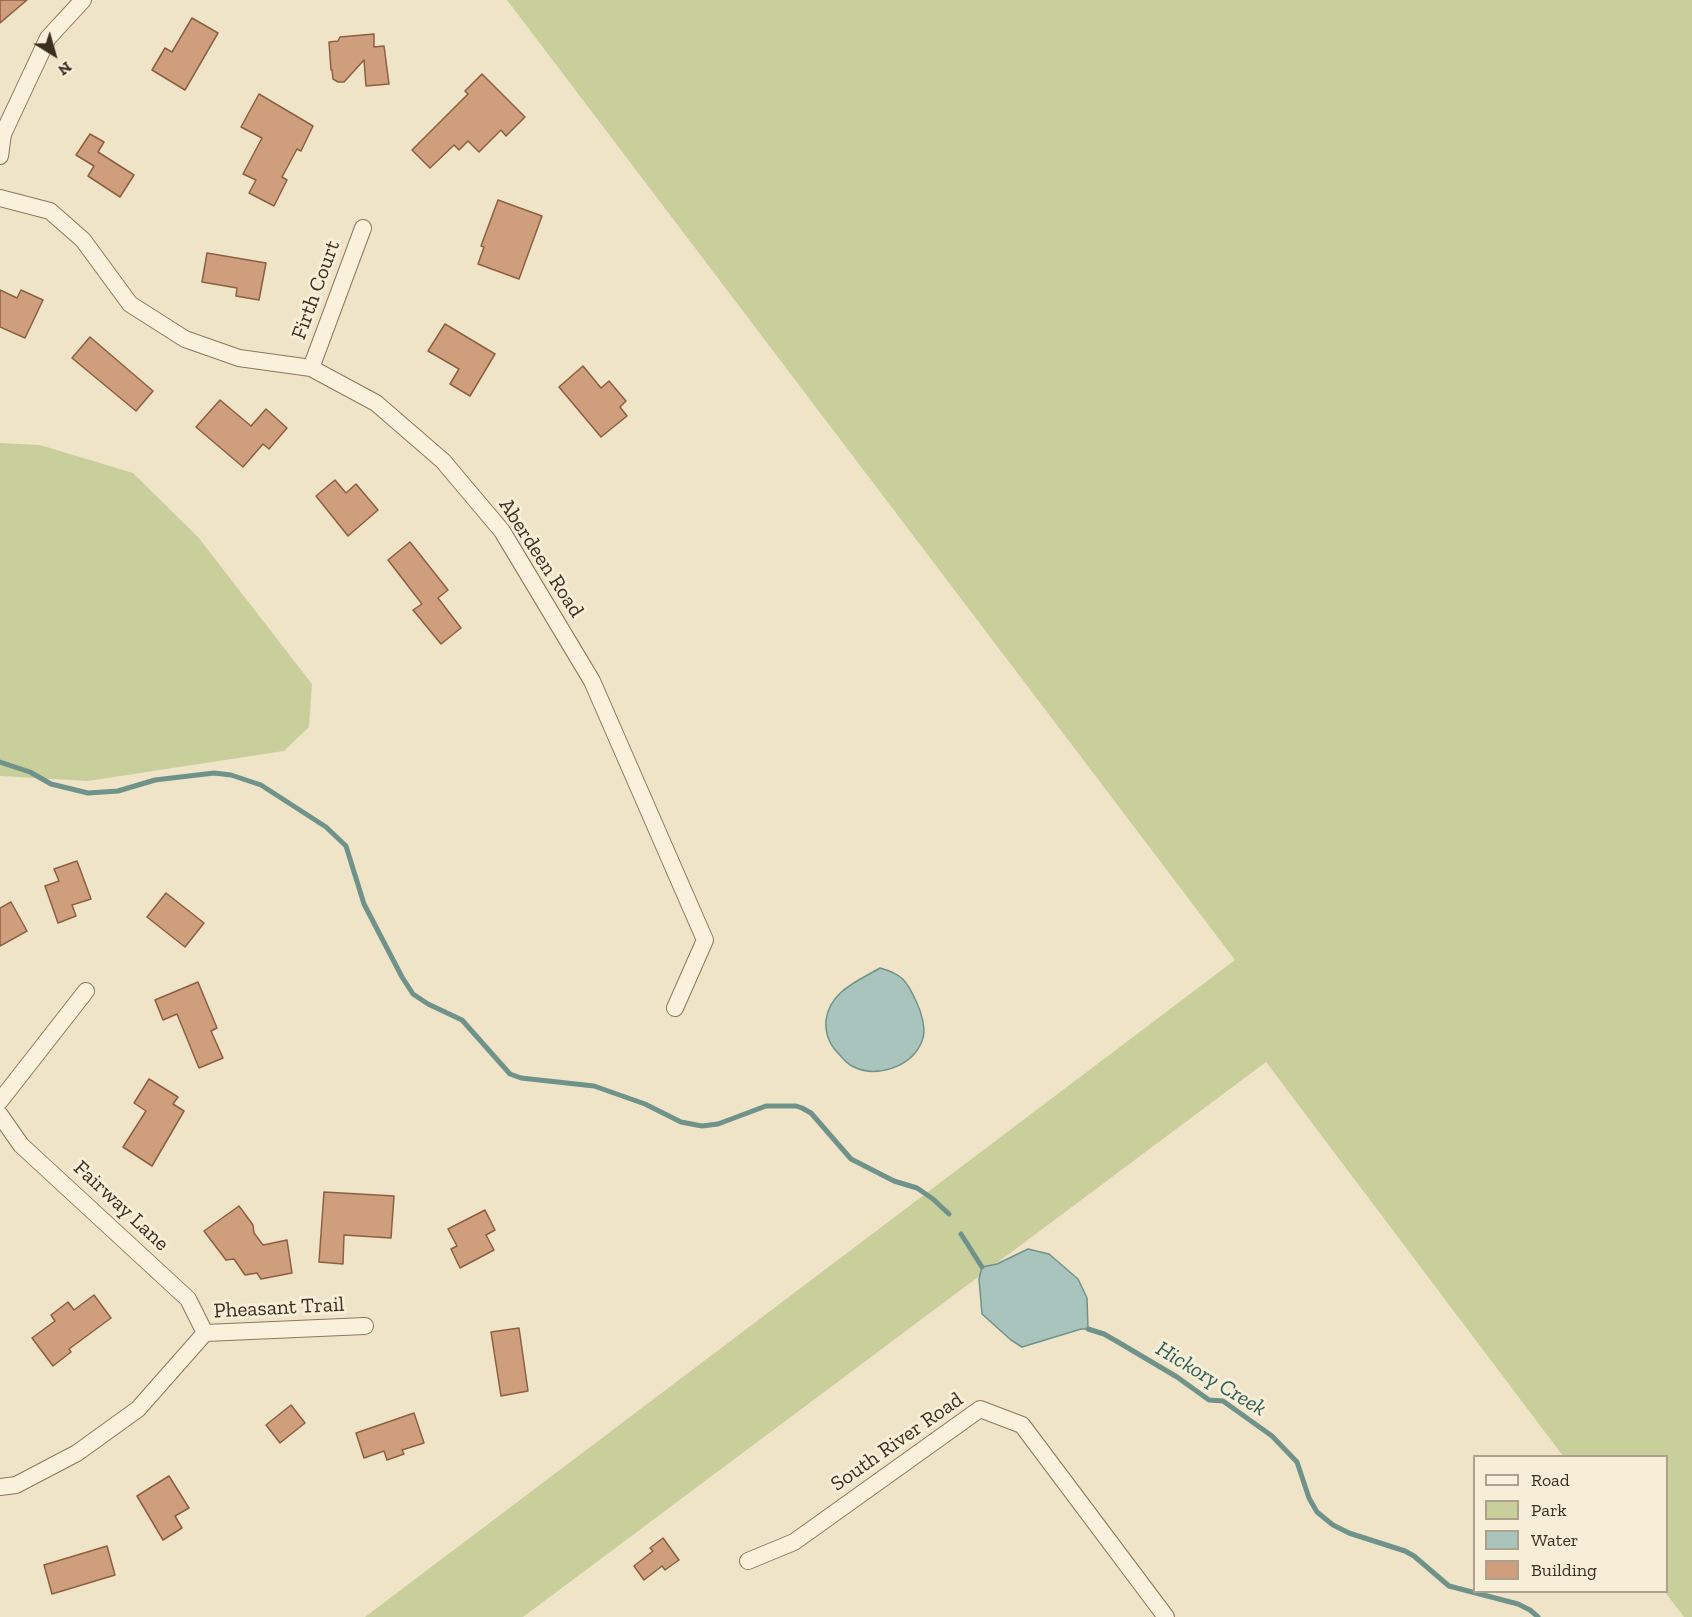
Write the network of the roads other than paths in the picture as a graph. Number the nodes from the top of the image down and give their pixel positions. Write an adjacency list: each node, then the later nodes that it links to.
1 (83, 0): 2 (street)
2 (0, 156)
3 (0, 198): 5 (street, Aberdeen Road)
4 (363, 228): 5 (street, Firth Court)
5 (310, 368): 7 (street, Aberdeen Road)
6 (86, 992): 8 (street)
7 (675, 1008)
8 (0, 1101)
9 (0, 1115): 11 (street, Fairway Lane)
10 (365, 1326): 11 (street, Pheasant Trail)
11 (205, 1333): 12 (street, Pheasant Trail)
12 (0, 1487)
13 (748, 1561): 14 (street, South River Road)
14 (1166, 1617)

